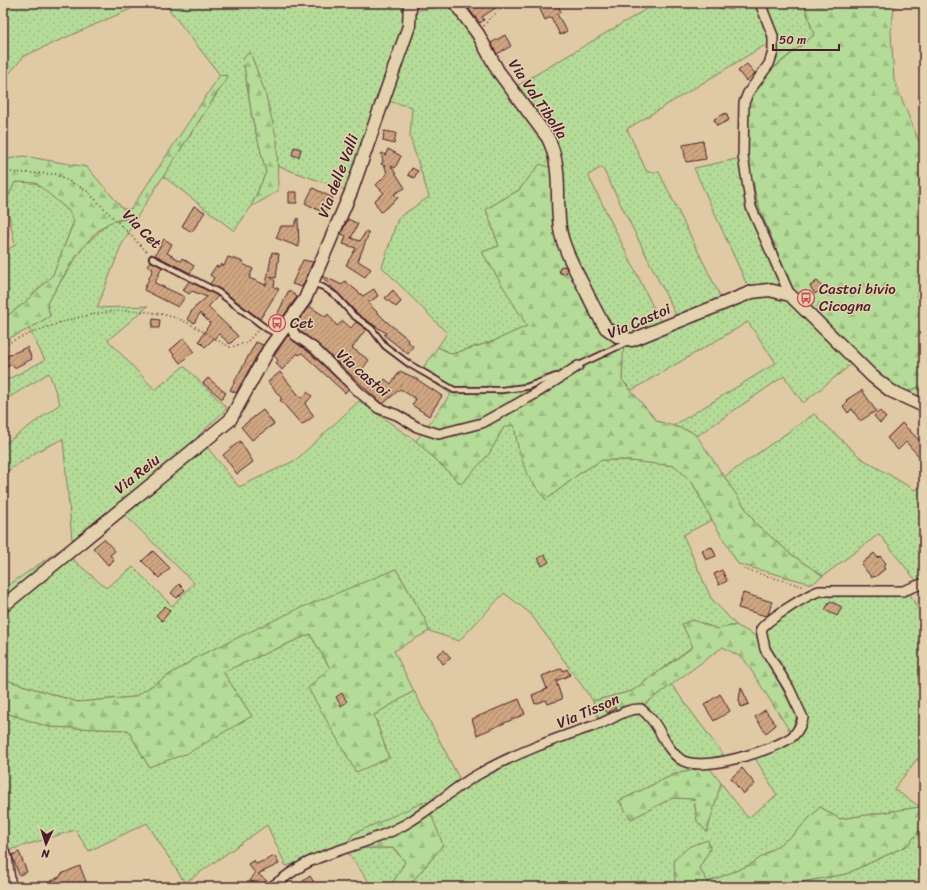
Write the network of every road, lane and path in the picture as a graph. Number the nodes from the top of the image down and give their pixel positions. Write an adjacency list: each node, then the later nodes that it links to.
1 (410, 3): 10 (street, Via delle Valli)
2 (455, 3): 5 (street, Via Val Tibolla)
3 (508, 3): 5 (path)
4 (760, 3): 11 (street)
5 (478, 34): 15 (street, Via Val Tibolla)
6 (3, 172): 9 (path, Via Cet)
7 (3, 213): 8 (path)
8 (3, 244)
9 (152, 258): 13 (lane, Via Cet)
10 (312, 283): 12 (street, Via delle Valli); 18 (lane, Via Castoi)
11 (790, 295): 15 (street, Via Castoi); 19 (street)
12 (288, 324): 14 (street, Via delle Valli); 18 (street, Via castoi)
13 (262, 325): 14 (lane, Via Cet); 16 (path)
14 (281, 336): 17 (street, Via delle Valli)
15 (632, 340): 18 (lane, Via Castoi)
16 (3, 345)
17 (270, 349): 23 (street, Via Reiu)
18 (578, 366)
19 (924, 406)
20 (744, 569): 22 (path)
21 (924, 583): 22 (street, Via Tisson)
22 (819, 591): 26 (street, Via Tisson)
23 (3, 606)
24 (3, 849): 25 (street)
25 (11, 887)
26 (271, 887)

